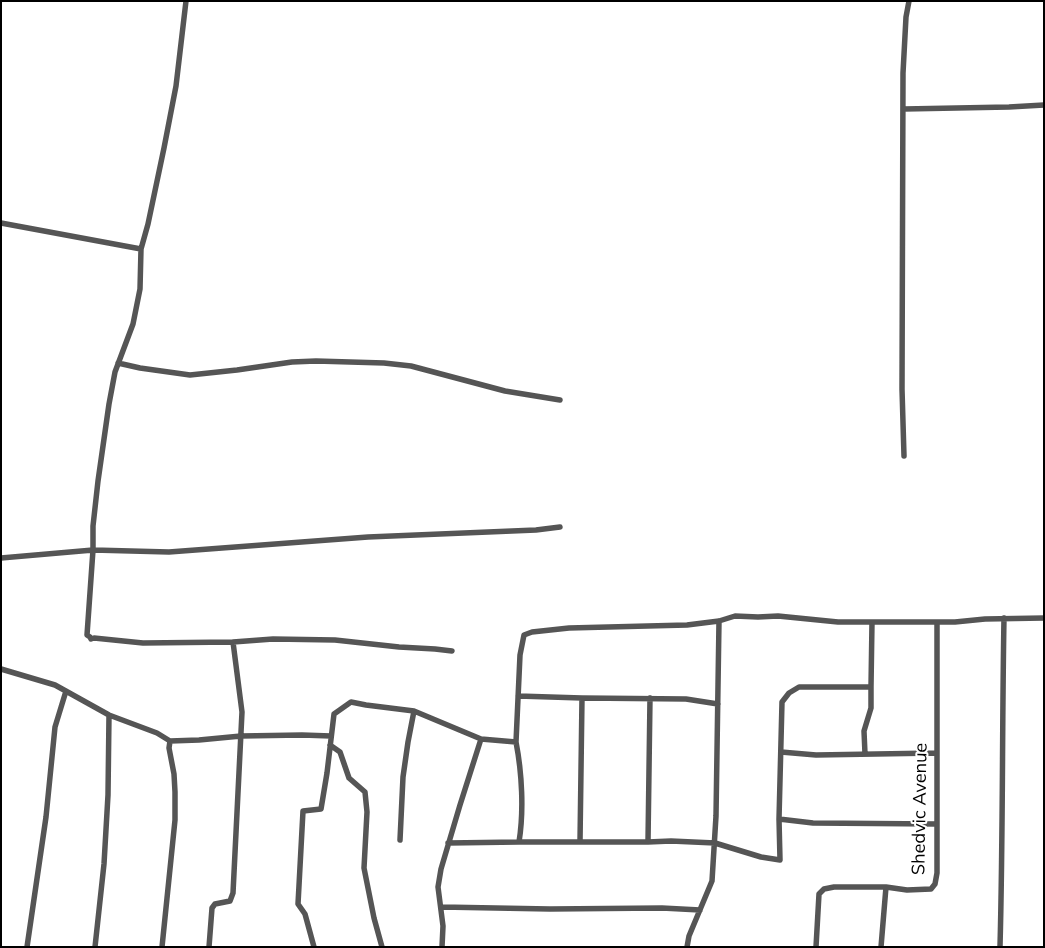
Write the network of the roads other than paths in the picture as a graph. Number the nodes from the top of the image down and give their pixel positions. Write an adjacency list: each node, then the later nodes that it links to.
1 (186, 1): 6 (street)
2 (909, 1): 4 (street)
3 (1044, 105): 4 (street)
4 (904, 109): 9 (street)
5 (1, 223): 6 (street)
6 (142, 249): 7 (street)
7 (118, 363): 8 (street); 11 (street)
8 (560, 400)
9 (904, 456)
10 (560, 527): 11 (street)
11 (93, 550): 12 (street); 18 (street)
12 (1, 558)
13 (1004, 618): 14 (street); 17 (street); 59 (street)
14 (1044, 618)
15 (719, 621): 16 (street); 23 (street); 26 (street)
16 (872, 622): 17 (street); 21 (street)
17 (937, 622): 36 (street, Shedvic Avenue)
18 (233, 642): 19 (street); 29 (street)
19 (452, 652)
20 (2, 671): 22 (street)
21 (872, 687): 35 (street); 37 (street)
22 (66, 691): 28 (street); 49 (street)
23 (518, 696): 24 (street); 33 (street)
24 (582, 698): 25 (street); 42 (street)
25 (650, 698): 26 (street); 43 (street)
26 (718, 704): 45 (street)
27 (414, 711): 30 (street); 31 (street); 40 (street)
28 (109, 715): 32 (street); 50 (street)
29 (241, 736): 30 (street); 32 (street); 52 (street)
30 (331, 736): 34 (street)
31 (481, 739): 33 (street); 44 (street)
32 (170, 741): 51 (street)
33 (516, 742): 41 (street)
34 (330, 746): 53 (street); 54 (street)
35 (781, 752): 37 (street); 38 (street)
36 (936, 753): 37 (street); 39 (street, Shedvic Avenue)
37 (865, 754)
38 (779, 818): 39 (street); 45 (street)
39 (936, 824): 46 (street, Shedvic Avenue)
40 (400, 840)
41 (518, 842): 42 (street); 44 (street)
42 (580, 842): 43 (street)
43 (648, 842): 45 (street)
44 (448, 843): 47 (street)
45 (715, 843): 48 (street)
46 (886, 887): 57 (street, Shedvic Avenue); 58 (street)
47 (441, 908): 48 (street); 55 (street)
48 (700, 910): 56 (street)
49 (27, 947)
50 (96, 947)
51 (162, 947)
52 (209, 947)
53 (314, 947)
54 (382, 947)
55 (442, 947)
56 (687, 947)
57 (816, 947)
58 (881, 947)
59 (1000, 947)

